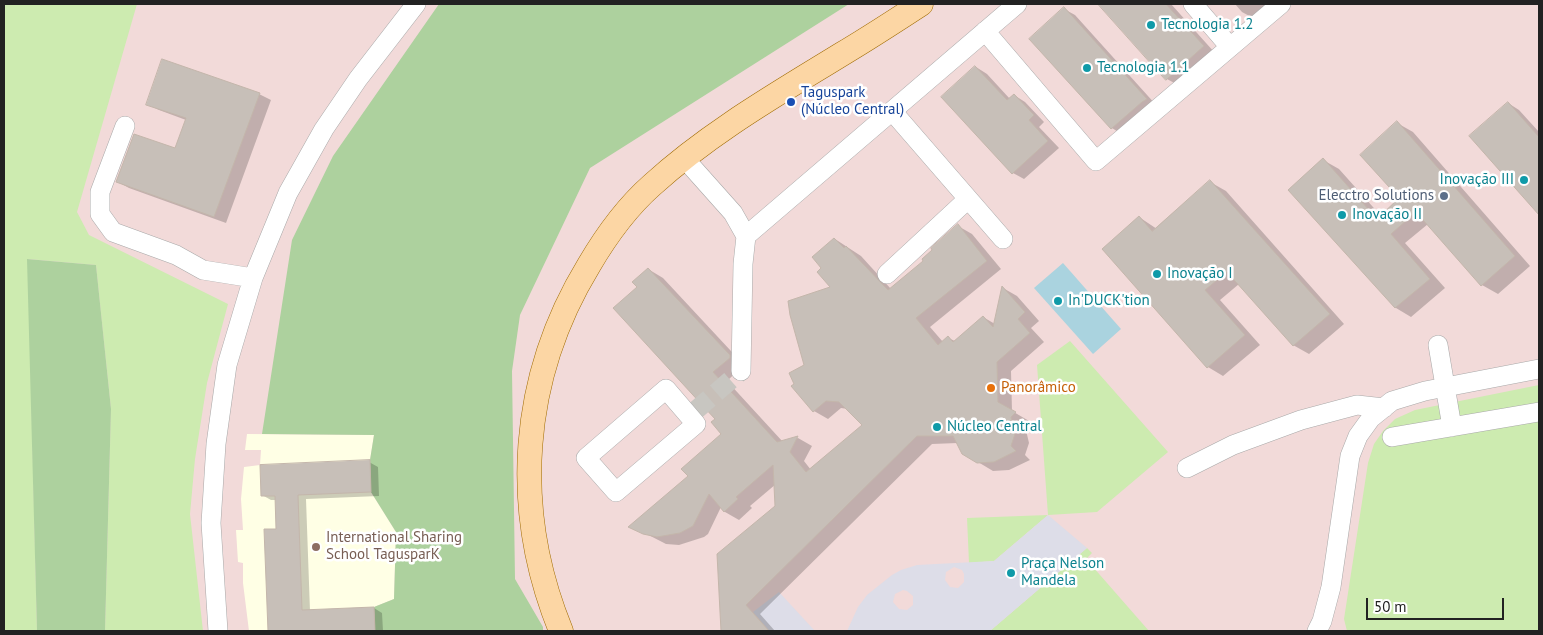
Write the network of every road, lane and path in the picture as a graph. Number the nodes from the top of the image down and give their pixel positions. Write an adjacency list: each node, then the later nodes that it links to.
1 (416, 4): 15 (street)
2 (921, 4): 10 (main road)
3 (1017, 4): 6 (street)
4 (1194, 4): 7 (street)
5 (1281, 4): 7 (street)
6 (985, 31): 7 (street); 8 (street)
7 (1230, 47)
8 (892, 111): 11 (street); 12 (street)
9 (125, 126): 15 (street)
10 (684, 158): 12 (street); 28 (main road)
11 (968, 199): 13 (street); 14 (street)
12 (746, 236): 18 (street)
13 (1004, 239)
14 (887, 274)
15 (253, 278): 27 (street)
16 (1438, 345): 19 (street)
17 (1539, 368): 19 (street)
18 (741, 371)
19 (1445, 387): 20 (street); 23 (street)
20 (1384, 408): 25 (street); 26 (street)
21 (1539, 412): 23 (street)
22 (693, 414): 22 (street)
23 (1452, 427): 24 (street)
24 (1392, 437)
25 (1187, 468)
26 (1331, 587): 29 (street); 30 (street)
27 (218, 631)
28 (562, 631)
29 (1317, 631)
30 (1331, 631)

